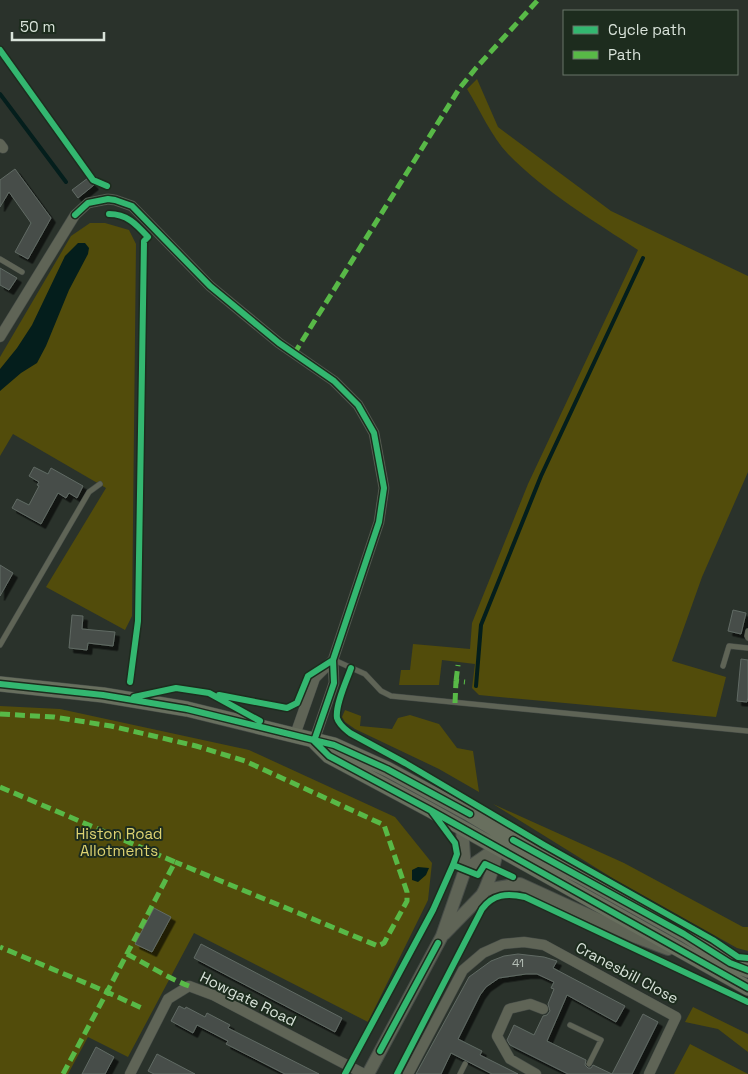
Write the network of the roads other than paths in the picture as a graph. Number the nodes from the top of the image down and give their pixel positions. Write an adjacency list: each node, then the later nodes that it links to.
1 (0, 259): 2 (lane)
2 (22, 272)
3 (0, 337): 9 (street)
4 (100, 484): 7 (lane)
5 (748, 631): 6 (lane)
6 (748, 638)
7 (0, 645)
8 (748, 648): 10 (lane)
9 (333, 660): 12 (lane); 13 (street); 14 (street)
10 (723, 666)
11 (0, 684): 13 (main road)
12 (748, 731)
13 (295, 735): 14 (main road)
14 (314, 741): 15 (main road); 16 (main road)
15 (470, 814): 17 (main road); 18 (street)
16 (462, 828): 18 (main road); 19 (street)
17 (513, 840): 18 (street); 23 (main road)
18 (496, 847): 19 (street); 20 (street); 22 (main road)
19 (464, 870): 21 (street)
20 (485, 890): 21 (street); 22 (street)
21 (442, 936): 31 (street)
22 (692, 957): 24 (main road)
23 (748, 970)
24 (748, 988)
25 (543, 1009): 34 (street)
26 (570, 1025): 28 (lane)
27 (465, 1064): 33 (lane)
28 (589, 1064)
29 (130, 1074): 30 (street, Howgate Road)
30 (364, 1074)
31 (368, 1074)
32 (408, 1074): 35 (street, Cranesbill Close)
33 (460, 1074)
34 (536, 1074)
35 (649, 1074)

